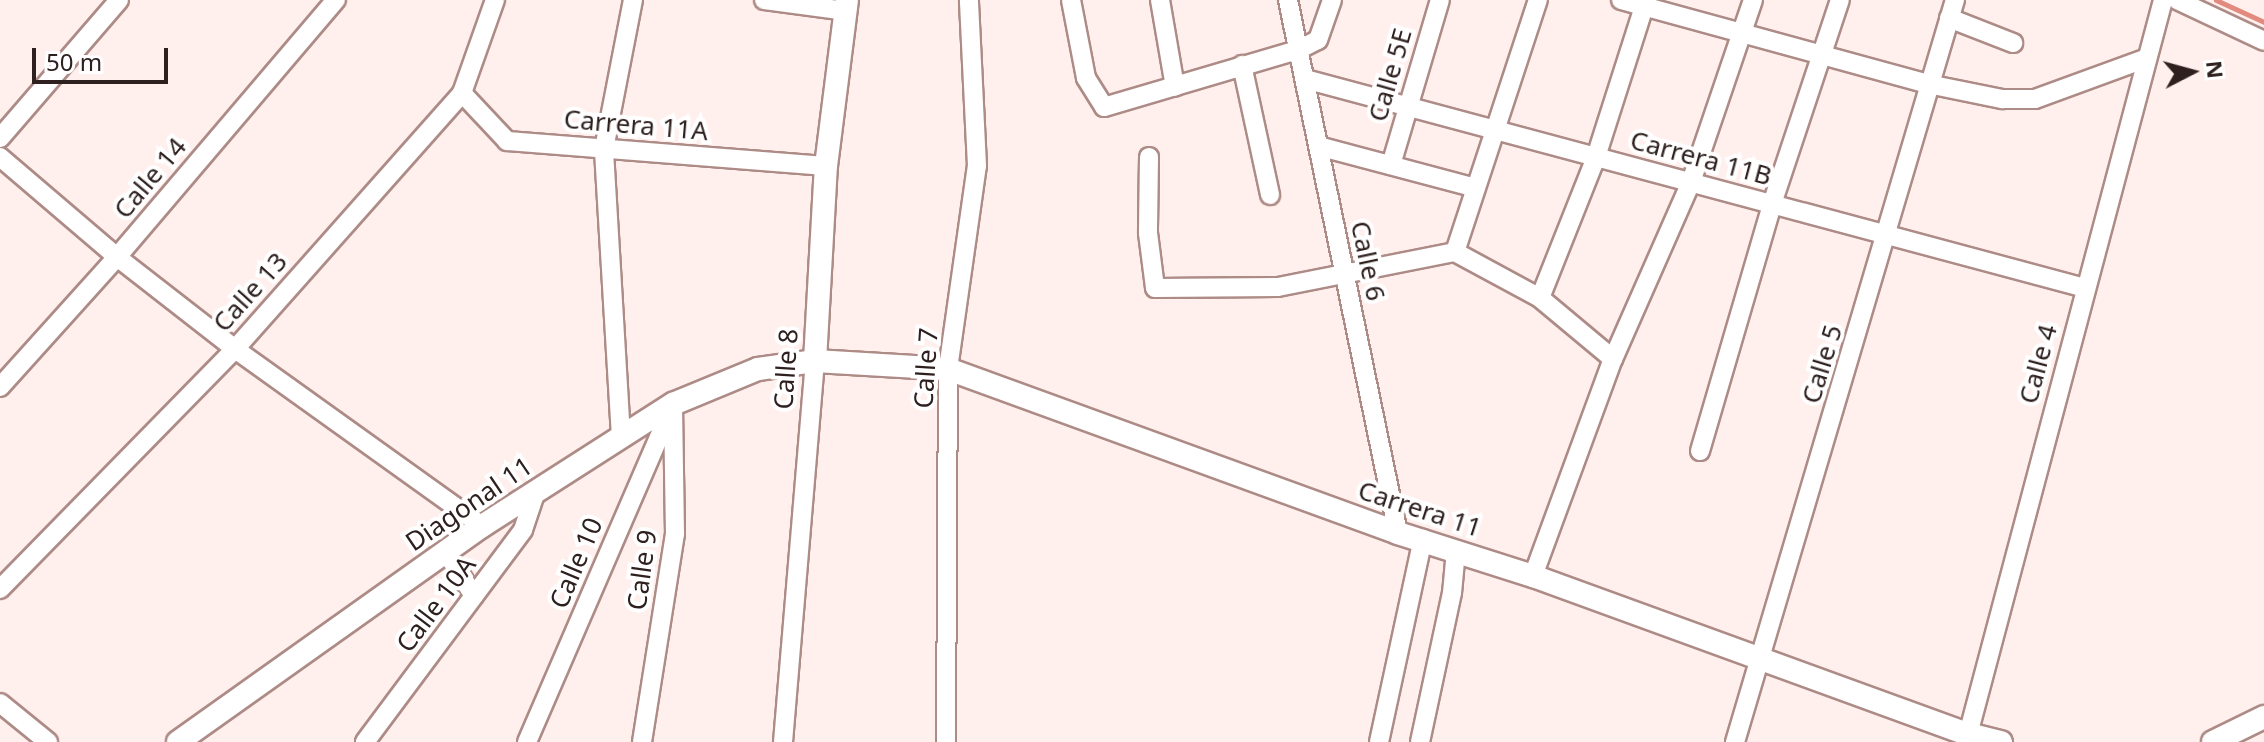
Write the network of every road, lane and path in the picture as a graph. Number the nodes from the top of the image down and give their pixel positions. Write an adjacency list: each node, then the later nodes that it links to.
1 (119, 0): 34 (street)
2 (336, 0): 48 (street, Calle 14)
3 (495, 0): 31 (street, Calle 13)
4 (633, 0): 36 (street)
5 (764, 0): 19 (street)
6 (969, 0): 55 (street, Calle 7)
7 (1071, 0): 30 (street)
8 (1160, 0): 30 (street)
9 (1288, 0): 24 (street, Calle 6)
10 (1332, 0): 24 (street)
11 (1440, 0): 32 (street, Calle 5E)
12 (1538, 0): 33 (street)
13 (1621, 0): 18 (street)
14 (1753, 0): 21 (street)
15 (1840, 0): 25 (street)
16 (2163, 0): 26 (street, Calle 4)
17 (2177, 0): 22 (street)
18 (1645, 3): 21 (street); 39 (street)
19 (846, 5): 41 (street, Calle 8)
20 (1952, 9): 23 (street); 29 (street, Calle 5)
21 (1742, 33): 25 (street); 42 (street)
22 (2264, 41)
23 (2013, 43)
24 (1298, 50): 27 (street); 28 (street, Calle 6)
25 (1821, 54): 29 (street); 45 (street)
26 (2147, 58): 29 (street); 50 (street, Calle 4)
27 (1242, 65): 30 (street); 44 (street)
28 (1305, 79): 32 (street, Carrera 11B); 35 (street, Calle 6)
29 (1928, 84): 46 (street, Calle 5)
30 (1175, 87)
31 (462, 93): 36 (street, Carrera 11A); 52 (street, Calle 13)
32 (1408, 107): 33 (street, Carrera 11B); 40 (street, Calle 5E)
33 (1495, 130): 39 (street, Carrera 11B); 43 (street)
34 (0, 138)
35 (1318, 146): 40 (street); 49 (street, Calle 6)
36 (604, 149): 41 (street, Carrera 11A); 58 (street)
37 (0, 157): 48 (street)
38 (1149, 157): 49 (street)
39 (1596, 157): 42 (street, Carrera 11B); 51 (street)
40 (1391, 165): 43 (street)
41 (826, 166): 54 (street, Calle 8)
42 (1691, 182): 45 (street, Carrera 11B); 53 (street)
43 (1476, 188): 47 (street)
44 (1270, 195)
45 (1772, 204): 46 (street, Carrera 11B); 59 (street)
46 (1888, 235): 50 (street, Carrera 11B); 69 (street, Calle 5)
47 (1455, 252): 49 (street); 51 (street)
48 (117, 257): 52 (street); 56 (street, Calle 14)
49 (1344, 273): 62 (street, Calle 6)
50 (2085, 288): 72 (street, Calle 4)
51 (1540, 298): 53 (street)
52 (235, 349): 61 (street); 67 (street, Calle 13)
53 (1613, 359): 66 (street)
54 (815, 361): 55 (street, Carrera 11); 57 (street, Diagonal 11); 79 (street, Calle 8)
55 (948, 369): 62 (street, Carrera 11); 80 (street, Calle 7)
56 (0, 387)
57 (673, 404): 58 (street, Diagonal 11); 77 (street, Calle 10); 78 (street, Calle 9)
58 (621, 437): 60 (street, Diagonal 11)
59 (1700, 451)
60 (536, 491): 61 (street, Diagonal 11); 68 (street, Calle 10A)
61 (482, 526): 65 (street, Diagonal 11)
62 (1398, 533): 63 (street, Carrera 11)
63 (1423, 539): 64 (street, Carrera 11); 81 (street)
64 (1456, 551): 66 (street, Carrera 11); 82 (street)
65 (446, 552): 68 (street); 75 (street, Diagonal 11)
66 (1533, 576): 69 (street, Carrera 11)
67 (0, 589)
68 (474, 596): 76 (street, Calle 10A)
69 (1759, 658): 72 (street, Carrera 11); 83 (street, Calle 5)
70 (0, 703): 74 (street)
71 (2264, 717): 73 (street)
72 (1967, 738): 84 (street, Carrera 11)
73 (2224, 740)
74 (48, 742)
75 (178, 742)
76 (365, 742)
77 (527, 742)
78 (642, 742)
79 (783, 742)
80 (946, 742)
81 (1379, 742)
82 (1420, 742)
83 (1735, 742)
84 (2001, 742)

